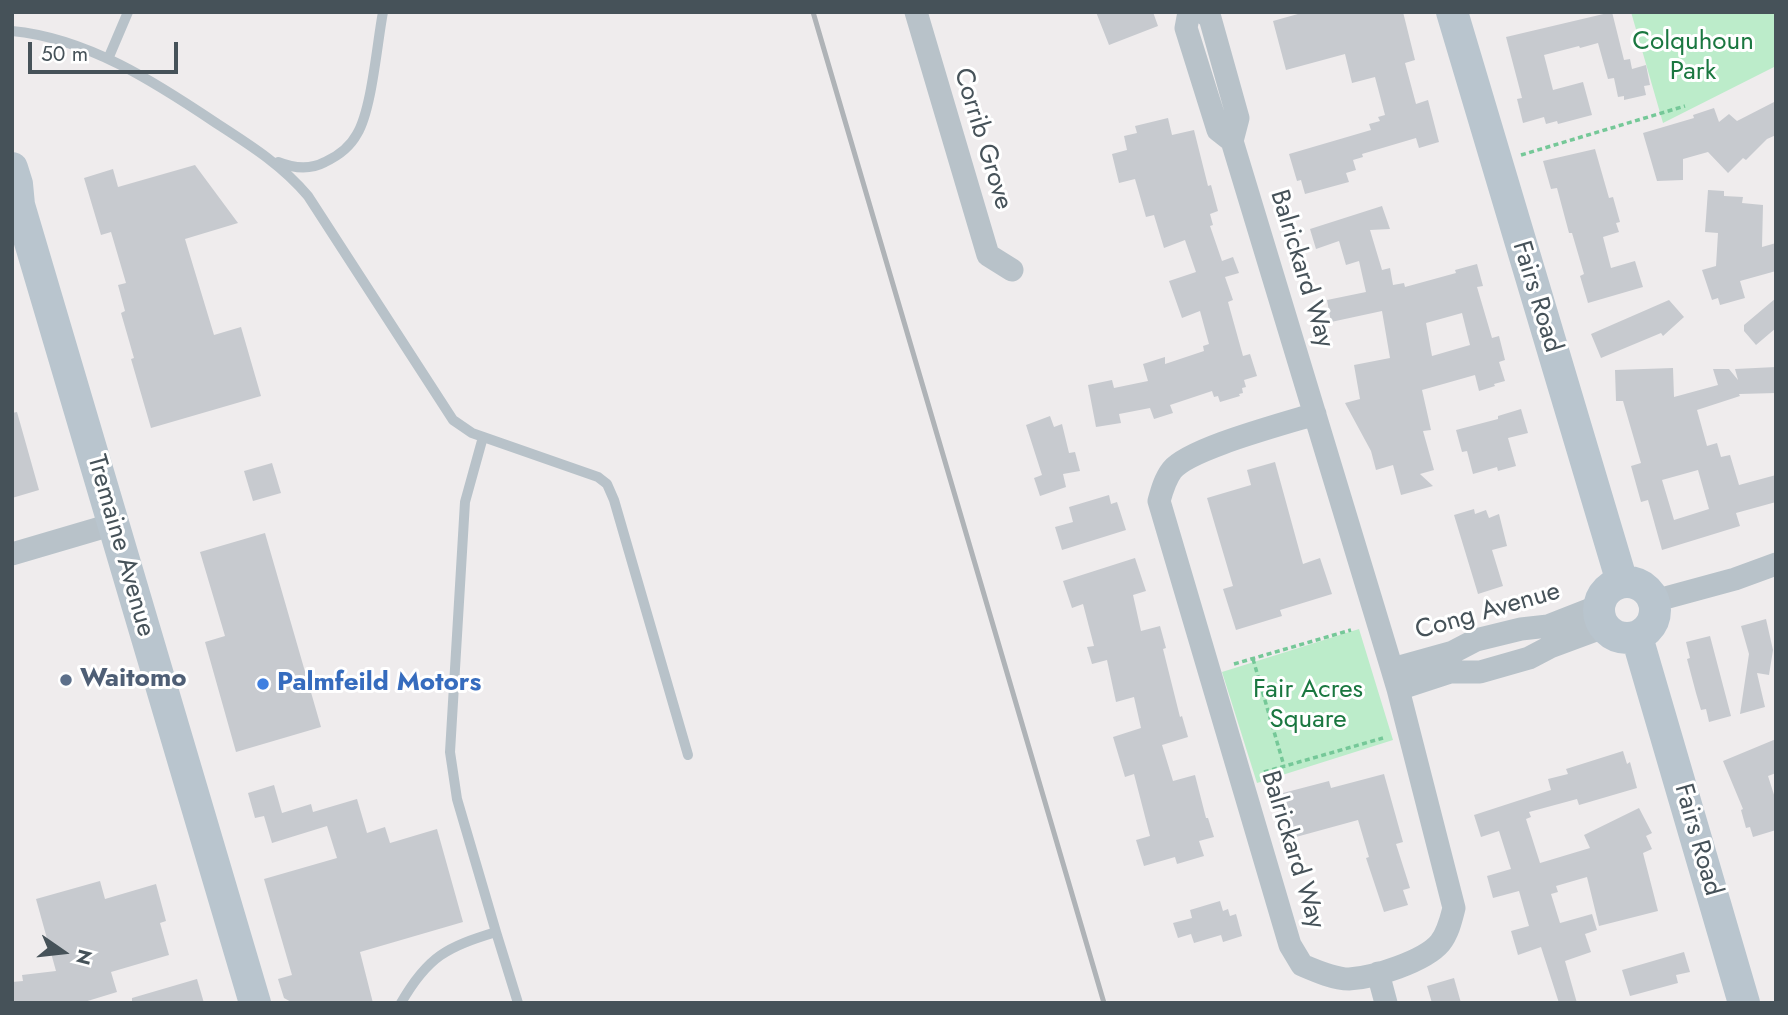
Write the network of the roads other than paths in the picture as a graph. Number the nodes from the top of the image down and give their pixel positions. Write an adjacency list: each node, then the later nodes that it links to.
1 (128, 12): 8 (lane)
2 (383, 12): 10 (lane)
3 (916, 12): 12 (street, Corrib Grove)
4 (1189, 12): 9 (street, Balrickard Way)
5 (1203, 12): 9 (street, Balrickard Way)
6 (1452, 12): 18 (street, Fairs Road)
7 (12, 31): 8 (lane)
8 (108, 59): 10 (lane)
9 (1232, 141): 13 (street, Balrickard Way)
10 (271, 159): 14 (lane)
11 (12, 169): 15 (street, Tremaine Avenue)
12 (1012, 270)
13 (1315, 414): 22 (street, Balrickard Way); 25 (street, Balrickard Way)
14 (483, 437): 23 (lane); 24 (lane)
15 (114, 524): 16 (street); 26 (street, Tremaine Avenue)
16 (12, 554)
17 (1776, 564): 19 (street)
18 (1622, 582): 19 (street); 20 (street)
19 (1654, 601): 21 (street)
20 (1601, 617): 21 (street); 22 (street, Cong Avenue); 22 (street, Cong Avenue)
21 (1637, 637): 30 (street, Fairs Road)
22 (1395, 679): 25 (street, Balrickard Way)
23 (688, 755)
24 (496, 932): 27 (lane); 28 (lane)
25 (1378, 974): 29 (street)
26 (255, 1003)
27 (401, 1003)
28 (518, 1003)
29 (1386, 1003)
30 (1744, 1003)

